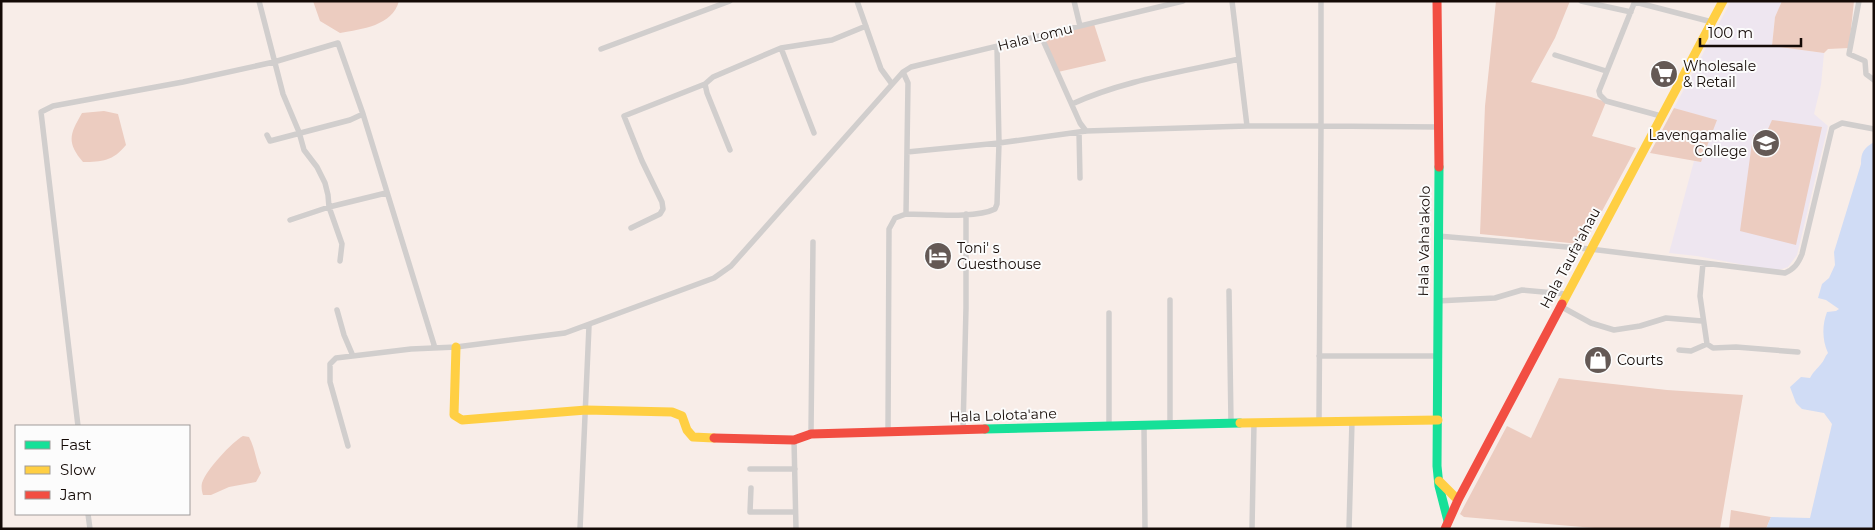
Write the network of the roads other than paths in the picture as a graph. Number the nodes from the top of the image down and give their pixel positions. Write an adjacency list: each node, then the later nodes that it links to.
1 (259, 1): 23 (street)
2 (730, 1): 20 (street)
3 (857, 1): 15 (street)
4 (1074, 1): 16 (street)
5 (1184, 1): 16 (street, Hala Lomu)
6 (1232, 1): 22 (street)
7 (1322, 1): 33 (street)
8 (1437, 1): 34 (main road, Hala Vaha'akolo)
9 (1581, 1): 13 (street)
10 (1723, 1): 14 (main road, Hala Taufa'ahau)
11 (1859, 1): 26 (street)
12 (1635, 2): 13 (street); 14 (street)
13 (1631, 12): 24 (street)
14 (1712, 22): 31 (main road, Hala Taufa'ahau)
15 (866, 26): 19 (street); 28 (street)
16 (1080, 26): 17 (street, Hala Lomu)
17 (1041, 36): 18 (street, Hala Lomu); 29 (street)
18 (997, 47): 25 (street, Hala Lomu); 41 (street)
19 (781, 48): 27 (street); 39 (street)
20 (601, 50)
21 (1555, 55): 24 (street)
22 (1239, 59): 29 (street); 32 (street)
23 (274, 62): 30 (street); 37 (street); 79 (street)
24 (1606, 71): 31 (street)
25 (903, 72): 28 (street, Hala Lomu); 43 (street)
26 (1874, 80)
27 (705, 84): 42 (street); 50 (street)
28 (892, 84): 64 (street, Hala Lomu)
29 (1072, 104): 36 (street)
30 (363, 114): 37 (street); 45 (street)
31 (1661, 116): 53 (main road, Hala Taufa'ahau)
32 (1247, 126): 33 (street); 36 (street)
33 (1321, 126): 34 (street); 71 (street)
34 (1440, 127): 51 (main road, Hala Vaha'akolo)
35 (1874, 129): 55 (street)
36 (1086, 131): 38 (street)
37 (299, 132): 40 (street); 46 (street)
38 (1079, 132): 41 (street); 44 (street)
39 (814, 133)
40 (267, 135)
41 (999, 142): 43 (street); 48 (street)
42 (730, 150)
43 (907, 152): 47 (street)
44 (1080, 178)
45 (386, 193): 46 (street); 67 (street)
46 (329, 207): 49 (street); 54 (street)
47 (906, 214): 48 (street); 84 (street)
48 (966, 214): 83 (street)
49 (290, 220)
50 (631, 228)
51 (1438, 236): 53 (street); 59 (main road, Hala Vaha'akolo)
52 (813, 242): 85 (street)
53 (1590, 249): 55 (street); 57 (main road, Hala Taufa'ahau)
54 (340, 261)
55 (1703, 263): 63 (street)
56 (1229, 291): 77 (street)
57 (1566, 294): 59 (street); 60 (main road, Hala Taufa'ahau)
58 (1170, 300): 80 (street)
59 (1438, 301): 72 (main road, Hala Vaha'akolo)
60 (1560, 306): 63 (street); 92 (main road, Hala Taufa'ahau)
61 (338, 310): 70 (street)
62 (1109, 313): 81 (street)
63 (1702, 321): 65 (street)
64 (589, 326): 66 (street, Hala Lomu); 73 (street)
65 (1707, 344): 68 (street); 69 (street)
66 (456, 347): 67 (street, Hala Lomu); 73 (main road)
67 (435, 348): 70 (street, Hala Lomu)
68 (1679, 350)
69 (1798, 352)
70 (353, 356): 87 (street, Hala Lomu)
71 (1319, 356): 72 (street); 75 (street)
72 (1438, 356): 74 (main road, Hala Vaha'akolo)
73 (586, 410): 86 (main road, Hala Lolota'ane); 97 (street)
74 (1438, 420): 76 (main road, Hala Lolota'ane); 90 (main road, Hala Vaha'akolo)
75 (1319, 421): 76 (main road, Hala Lolota'ane); 78 (main road, Hala Lolota'ane)
76 (1352, 421): 101 (street)
77 (1231, 423): 78 (main road, Hala Lolota'ane); 80 (main road, Hala Lolota'ane)
78 (1254, 423): 100 (street)
79 (78, 425)
80 (1170, 425): 82 (main road, Hala Lolota'ane)
81 (1109, 426): 82 (main road, Hala Lolota'ane); 83 (main road, Hala Lolota'ane)
82 (1144, 426): 99 (street)
83 (962, 430): 84 (main road, Hala Lolota'ane)
84 (888, 433): 85 (main road, Hala Lolota'ane)
85 (811, 434): 86 (main road, Hala Lolota'ane)
86 (794, 440): 89 (street)
87 (348, 446)
88 (750, 469): 89 (street)
89 (794, 470): 93 (street)
90 (1439, 481): 92 (main road); 95 (main road, Hala Vaha'akolo)
91 (751, 488): 93 (street)
92 (1458, 500): 95 (main road, Hala Taufa'ahau)
93 (794, 512): 98 (street)
94 (88, 515): 96 (street)
95 (1446, 525)
96 (90, 529)
97 (580, 529)
98 (796, 529)
99 (1145, 529)
100 (1252, 529)
101 (1349, 529)

